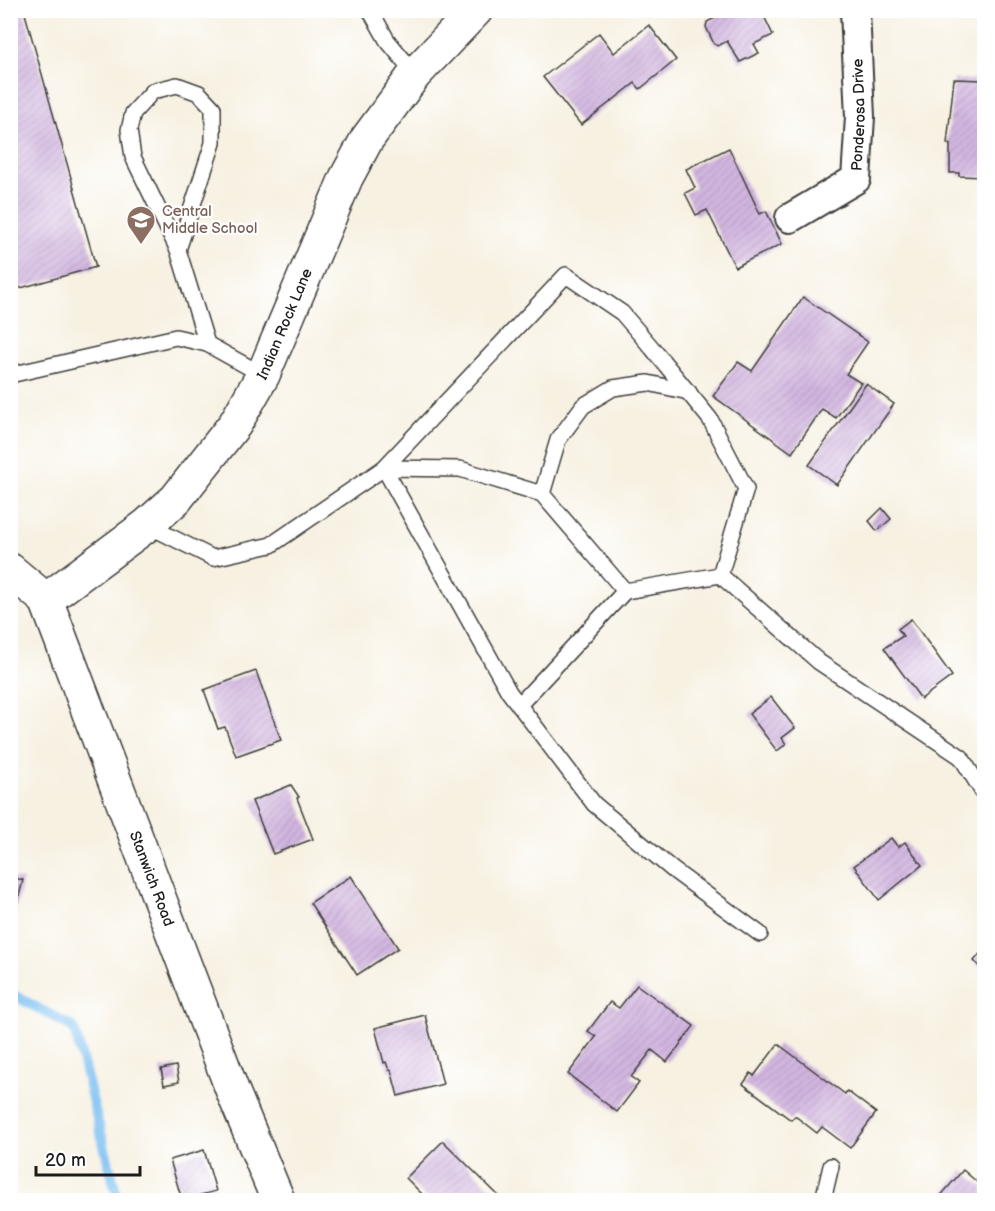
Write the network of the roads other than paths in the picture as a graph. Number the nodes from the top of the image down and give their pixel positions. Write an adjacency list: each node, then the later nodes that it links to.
1 (370, 10): 4 (lane)
2 (476, 10): 4 (street, Indian Rock Lane)
3 (855, 10): 5 (street, Ponderosa Drive)
4 (415, 74): 9 (street, Indian Rock Lane)
5 (790, 218)
6 (178, 250): 6 (lane); 7 (lane)
7 (207, 344): 8 (lane); 9 (lane)
8 (10, 375)
9 (263, 375): 13 (street, Indian Rock Lane)
10 (688, 392): 11 (lane); 12 (lane); 15 (lane)
11 (384, 468): 12 (lane); 13 (lane); 18 (lane)
12 (542, 494): 16 (lane)
13 (147, 525): 17 (street, Indian Rock Lane)
14 (10, 570): 17 (street, Stanwich Road)
15 (720, 575): 16 (lane); 19 (lane)
16 (625, 591): 18 (lane)
17 (46, 600): 22 (street, Stanwich Road)
18 (519, 705): 20 (lane)
19 (984, 794)
20 (760, 934)
21 (831, 1166): 23 (lane)
22 (278, 1200)
23 (823, 1200)

